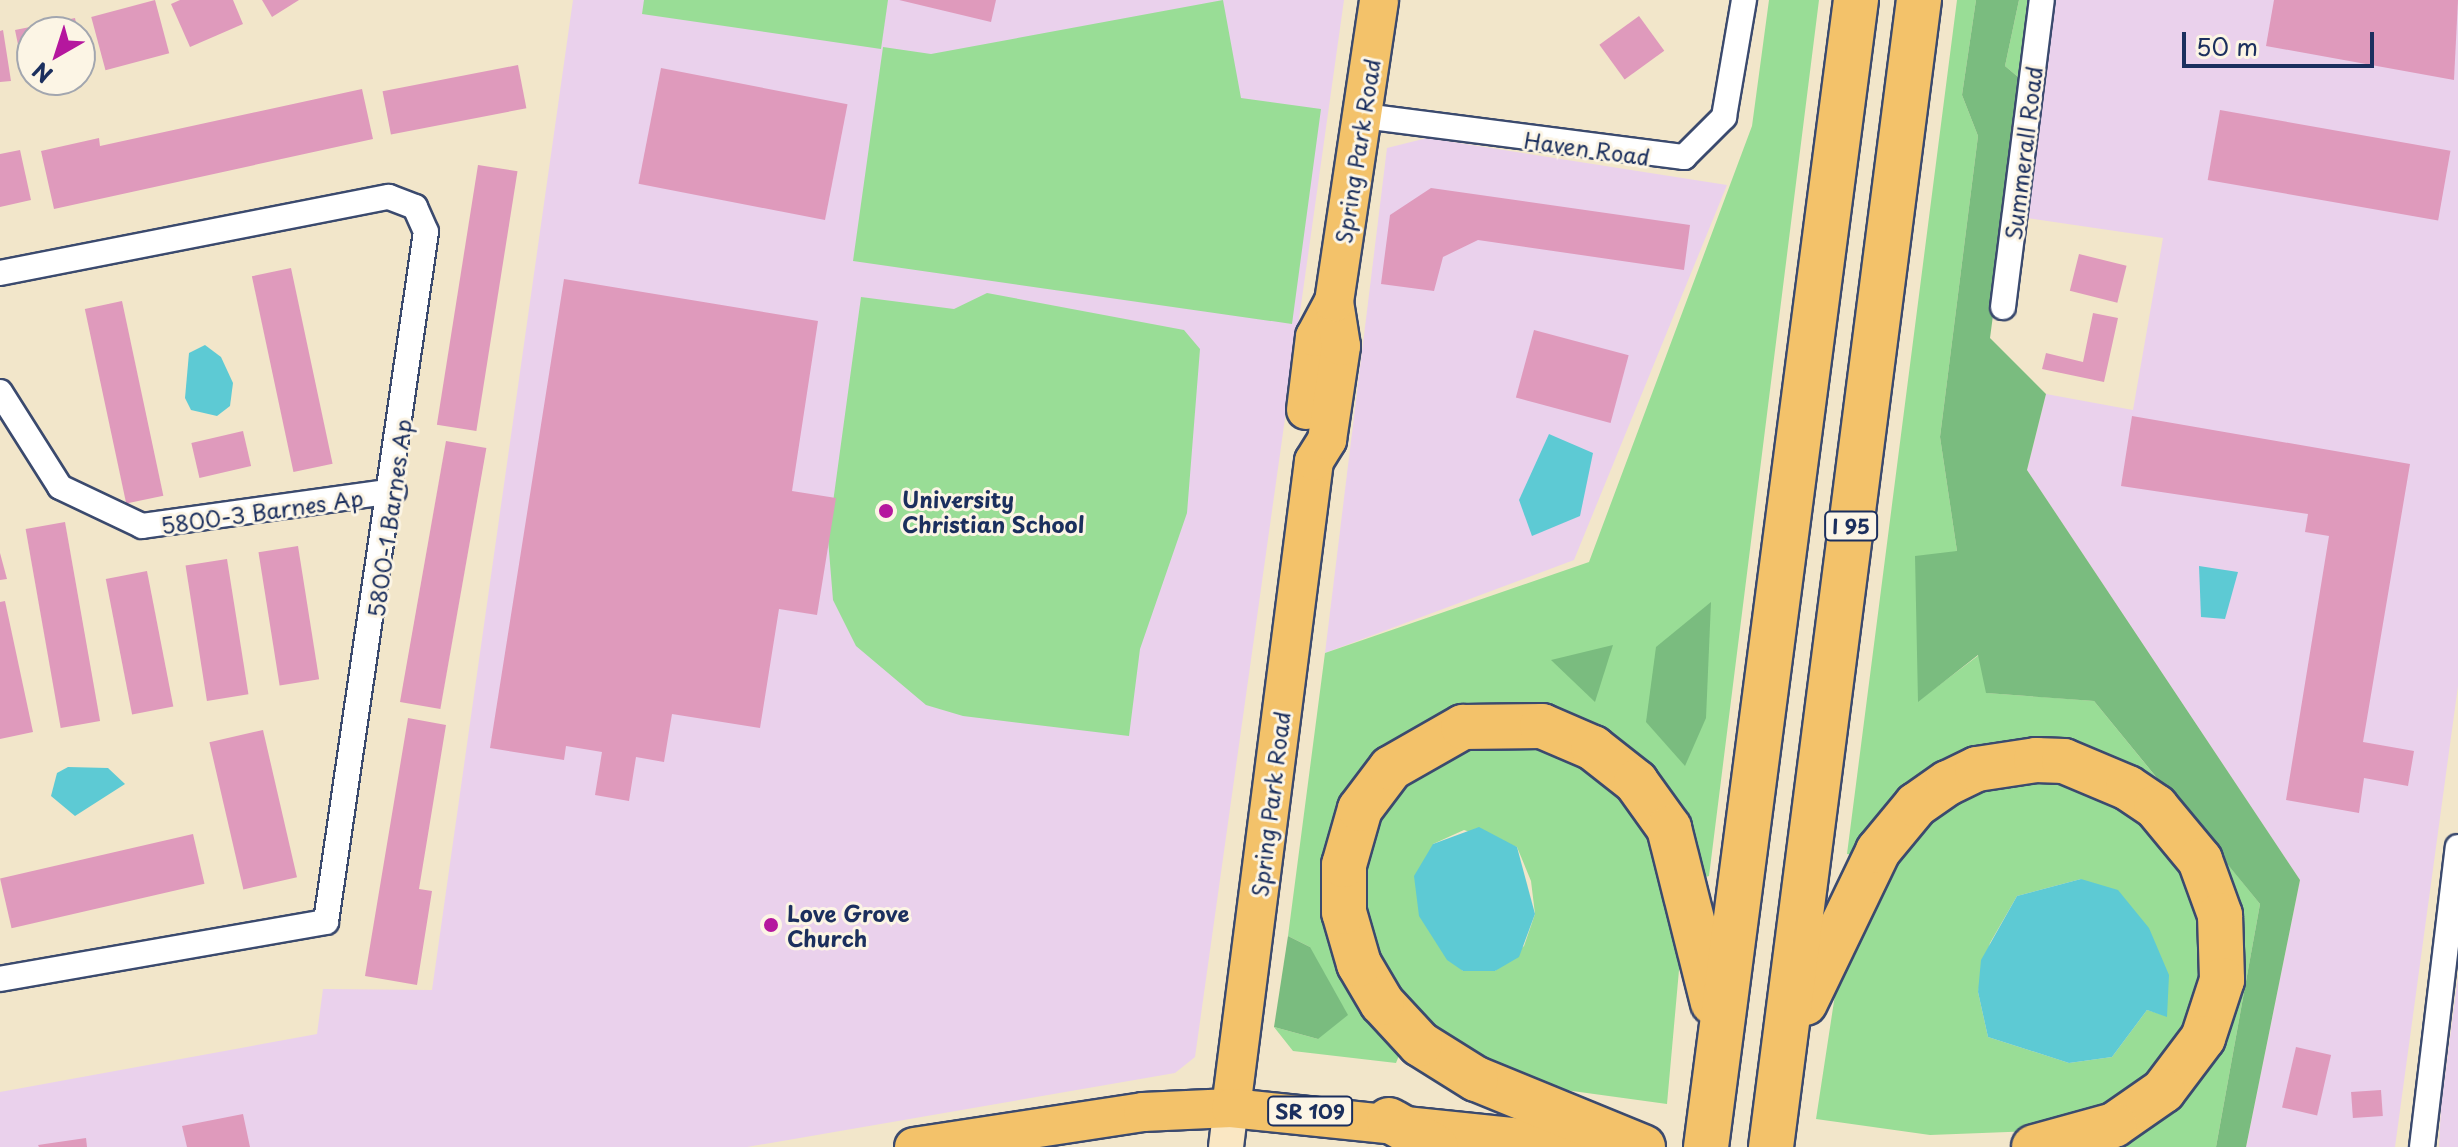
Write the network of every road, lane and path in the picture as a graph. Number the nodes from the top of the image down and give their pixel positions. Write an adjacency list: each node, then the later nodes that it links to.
1 (1379, 0): 6 (main road, Spring Park Road)
2 (1744, 0): 6 (street, Haven Road)
3 (1856, 0): 13 (highway)
4 (1919, 0): 14 (highway, I 95)
5 (2042, 0): 8 (street, Summerall Road)
6 (1364, 116): 15 (main road, Spring Park Road)
7 (0, 273): 10 (street, 5800-1 Barnes Ap)
8 (2003, 307)
9 (0, 392): 10 (street, 5800-3 Barnes Ap)
10 (394, 491): 12 (street, 5800-1 Barnes Ap)
11 (2458, 847): 25 (street)
12 (0, 979)
13 (1720, 1042): 21 (highway); 22 (highway)
14 (1783, 1053): 23 (highway, I 95); 24 (highway)
15 (1231, 1108): 16 (main road, SR 109); 17 (main road, SR 109); 18 (main road, Spring Park Road)
16 (1389, 1120): 19 (highway); 20 (main road, SR 109)
17 (914, 1147)
18 (1226, 1147)
19 (1436, 1147)
20 (1611, 1147)
21 (1643, 1147)
22 (1706, 1147)
23 (1771, 1147)
24 (2034, 1147)
25 (2422, 1147)

